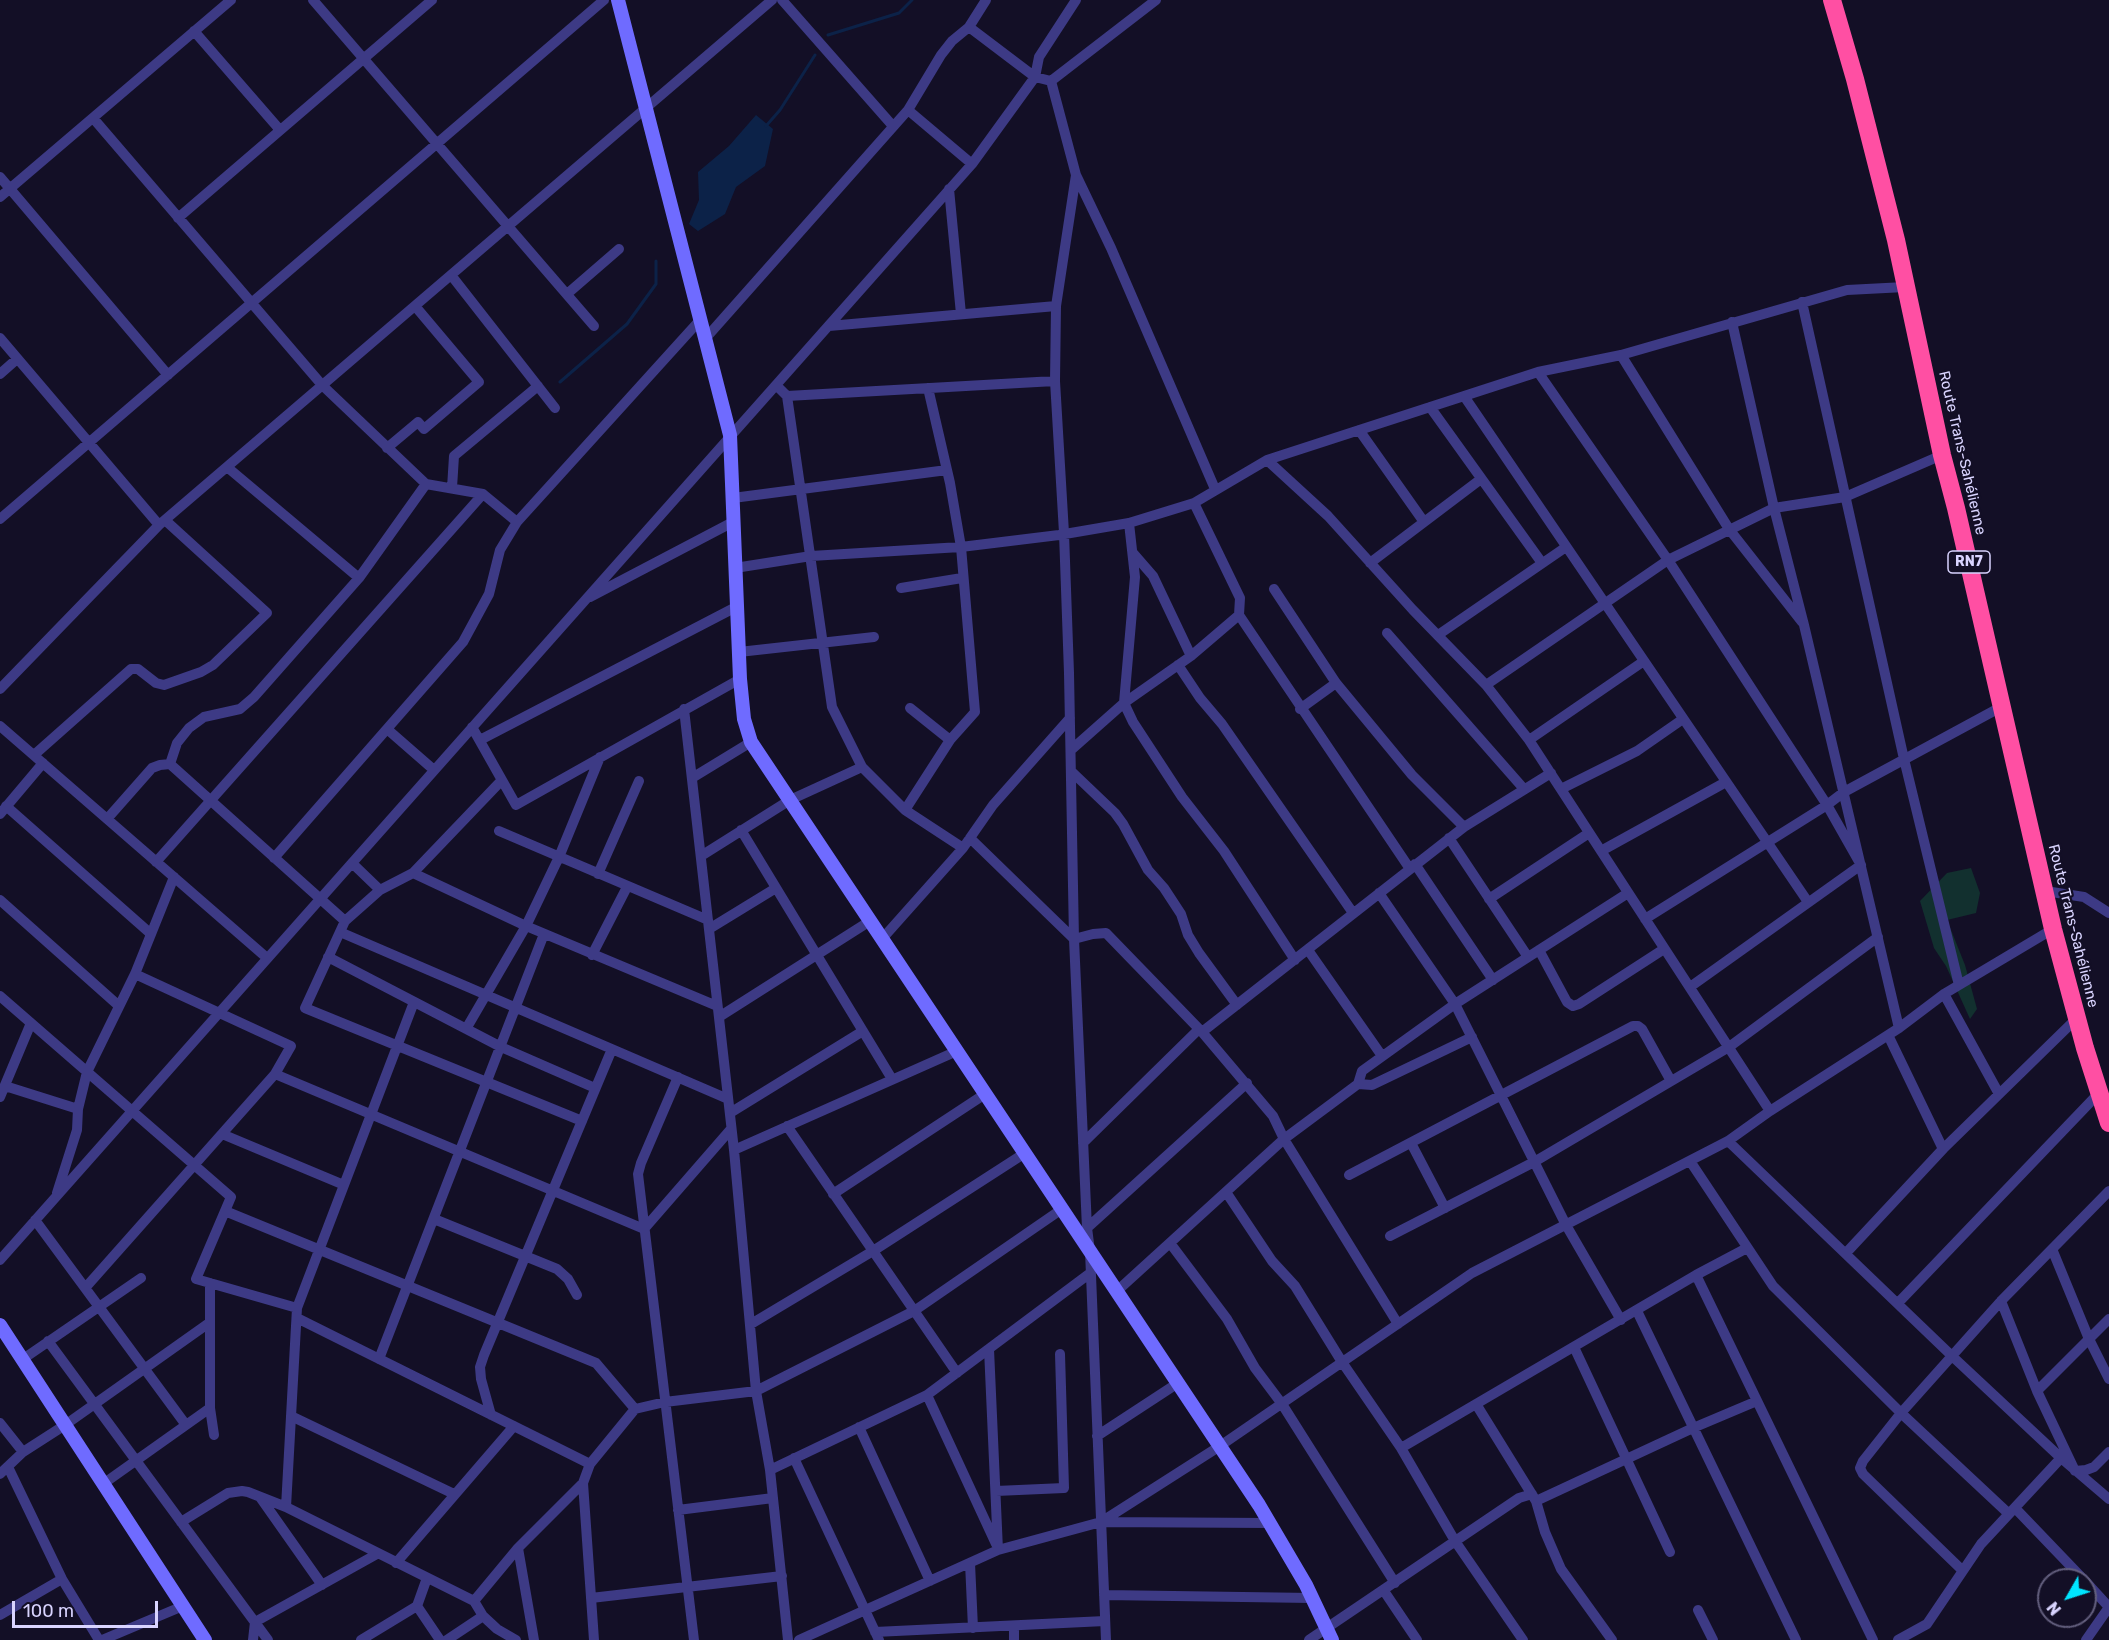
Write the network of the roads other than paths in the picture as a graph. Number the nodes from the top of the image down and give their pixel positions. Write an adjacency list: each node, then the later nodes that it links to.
1 (231, 0): 13 (street)
2 (314, 0): 14 (street)
3 (432, 0): 14 (street)
4 (604, 0): 22 (street)
5 (618, 0): 17 (street)
6 (772, 0): 17 (street)
7 (782, 0): 20 (street)
8 (986, 0): 12 (street)
9 (1077, 0): 15 (street)
10 (1156, 0): 16 (street)
11 (1832, 0): 33 (highway, Route Trans-Sahélienne / RN7)
12 (969, 27): 15 (street); 18 (street)
13 (194, 31): 19 (street); 21 (street)
14 (364, 59): 21 (street); 22 (street)
15 (1035, 77): 16 (street); 23 (street)
16 (1051, 81): 24 (street)
17 (646, 108): 30 (street); 40 (street)
18 (908, 110): 20 (street); 23 (street)
19 (93, 118): 26 (street); 29 (street)
20 (892, 125): 45 (street)
21 (280, 130): 29 (street)
22 (438, 144): 30 (street); 36 (street)
23 (972, 164): 27 (street)
24 (1076, 175): 38 (street); 72 (street)
25 (0, 177): 26 (street)
26 (11, 188): 28 (street); 50 (street)
27 (950, 189): 39 (street); 43 (street)
28 (0, 197)
29 (178, 218): 36 (street)
30 (508, 226): 32 (street); 34 (street)
31 (619, 249): 34 (street)
32 (451, 275): 37 (street); 54 (street)
33 (1905, 287): 35 (street); 64 (highway, Route Trans-Sahélienne / RN7)
34 (567, 294): 42 (street)
35 (1802, 302): 41 (street); 74 (street)
36 (252, 303): 50 (street); 53 (street)
37 (415, 306): 53 (street); 63 (street)
38 (1056, 306): 39 (street); 51 (street)
39 (961, 314): 43 (street)
40 (700, 320): 45 (street); 80 (street)
41 (1732, 322): 46 (street); 77 (street)
42 (594, 326)
43 (829, 326): 52 (street)
44 (0, 338): 47 (street)
45 (705, 339): 61 (street)
46 (1621, 355): 48 (street); 84 (street)
47 (18, 359): 49 (street); 62 (street)
48 (1538, 372): 57 (street); 90 (street)
49 (0, 374)
50 (168, 375): 62 (street)
51 (1055, 381): 55 (street); 85 (street)
52 (776, 384): 56 (street); 61 (street)
53 (322, 386): 63 (street); 66 (street)
54 (538, 386): 59 (street); 70 (street)
55 (928, 388): 56 (street); 67 (street)
56 (787, 396): 71 (street)
57 (1464, 396): 58 (street); 87 (street)
58 (1430, 406): 60 (street); 68 (street)
59 (555, 408)
60 (1359, 430): 65 (street); 82 (street)
61 (730, 435): 75 (street); 98 (street)
62 (89, 443): 78 (street); 79 (street)
63 (387, 448): 69 (street)
64 (1942, 455): 74 (street); 116 (highway, Route Trans-Sahélienne / RN7)
65 (1267, 460): 72 (street); 91 (street)
66 (227, 467): 79 (street); 94 (street)
67 (947, 470): 71 (street); 86 (street)
68 (1481, 479): 82 (street); 92 (street)
69 (426, 484): 70 (street); 94 (street)
70 (452, 488): 73 (street)
71 (801, 489): 75 (street); 89 (street)
72 (1215, 489): 76 (street)
73 (483, 494): 80 (street); 146 (street)
74 (1845, 496): 77 (street); 132 (street)
75 (733, 498): 81 (street)
76 (1194, 503): 83 (street); 101 (street)
77 (1774, 508): 84 (street); 102 (street)
78 (0, 519)
79 (162, 522): 114 (street); 130 (street)
80 (517, 522): 124 (street)
81 (734, 522): 93 (street); 98 (street)
82 (1424, 522): 91 (street)
83 (1129, 523): 85 (street); 88 (street)
84 (1729, 529): 90 (street); 102 (street)
85 (1064, 533): 86 (street); 120 (street)
86 (961, 547): 89 (street); 95 (street)
87 (1566, 547): 92 (street); 99 (street)
88 (1132, 553): 108 (street); 115 (street)
89 (811, 556): 93 (street); 106 (street)
90 (1668, 560): 99 (street); 148 (street)
91 (1370, 562): 104 (street)
92 (1542, 563): 104 (street)
93 (735, 568): 100 (street)
94 (360, 578): 134 (street)
95 (962, 578): 96 (street); 127 (street)
96 (901, 588)
97 (1274, 590): 112 (street)
98 (583, 601): 123 (street)
99 (1604, 602): 109 (street); 113 (street)
100 (736, 607): 107 (street); 125 (street)
101 (1239, 615): 108 (street); 119 (street)
102 (1804, 625): 145 (street)
103 (1387, 633): 143 (street)
104 (1438, 635): 113 (street)
105 (874, 637): 106 (street)
106 (823, 643): 107 (street); 135 (street)
107 (739, 652): 111 (street)
108 (1191, 656): 110 (street)
109 (1644, 661): 121 (street); 126 (street)
110 (1178, 665): 115 (street); 181 (street)
111 (740, 679): 118 (street); 128 (street)
112 (1336, 683): 119 (street); 152 (street)
113 (1486, 685): 126 (street)
114 (0, 688)
115 (1124, 703): 129 (street); 202 (street)
116 (2001, 706): 132 (street); 174 (highway, Route Trans-Sahélienne / RN7)
117 (910, 708): 127 (street)
118 (684, 709): 131 (street); 139 (street)
119 (1300, 709): 167 (street)
120 (1070, 718): 129 (street); 156 (street)
121 (1683, 719): 142 (street); 144 (street)
122 (0, 726): 130 (street)
123 (472, 727): 125 (street); 136 (street)
124 (387, 729): 136 (street); 163 (street)
125 (480, 740): 140 (street)
126 (1529, 740): 138 (street)
127 (950, 741): 150 (street)
128 (751, 742): 139 (street); 147 (street)
129 (1071, 750): 137 (street)
130 (33, 755): 133 (street)
131 (600, 757): 140 (street); 162 (street)
132 (1904, 759): 145 (street); 205 (street)
133 (43, 763): 149 (street); 151 (street)
134 (170, 764): 146 (street); 151 (street)
135 (862, 767): 147 (street); 150 (street)
136 (434, 770): 165 (street)
137 (1071, 771): 193 (street); 212 (street)
138 (1551, 773): 143 (street); 144 (street)
139 (692, 778): 161 (street)
140 (502, 780): 168 (street)
141 (639, 781): 169 (street)
142 (1726, 782): 158 (street); 160 (street)
143 (1524, 789): 152 (street)
144 (1561, 789): 155 (street)
145 (1844, 792): 148 (street); 166 (street)
146 (211, 800): 163 (street); 164 (street)
147 (790, 800): 153 (street); 184 (street)
148 (1827, 805): 158 (street); 166 (street)
149 (3, 810): 189 (street)
150 (905, 810): 159 (street)
151 (107, 819): 164 (street)
152 (1464, 827): 157 (street)
153 (741, 830): 161 (street); 172 (street)
154 (499, 831): 162 (street)
155 (1590, 833): 160 (street); 178 (street)
156 (970, 838): 159 (street); 193 (street)
157 (1449, 838): 167 (street); 178 (street)
158 (1766, 842): 180 (street); 183 (street)
159 (963, 848): 192 (street)
160 (1601, 851): 176 (street)
161 (701, 856): 185 (street)
162 (559, 857): 169 (street); 187 (street)
163 (274, 858): 177 (street)
164 (156, 862): 170 (street)
165 (352, 862): 173 (street); 177 (street)
166 (1861, 865): 180 (street); 191 (street)
167 (1412, 866): 175 (street); 204 (street)
168 (413, 873): 173 (street); 187 (street)
169 (598, 874): 171 (street)
170 (174, 877): 189 (street); 201 (street)
171 (627, 887): 185 (street); 198 (street)
172 (776, 888): 185 (street); 197 (street)
173 (380, 890): 186 (street)
174 (2045, 891): 182 (street); 188 (highway, Route Trans-Sahélienne / RN7)
175 (1379, 893): 181 (street); 211 (street)
176 (1628, 893): 183 (street); 196 (street)
177 (320, 898): 186 (street); 201 (street)
178 (1489, 899): 200 (street)
179 (0, 900): 213 (street)
180 (1808, 902): 206 (street)
181 (1353, 913): 195 (street)
182 (2109, 913)
183 (1645, 919): 194 (street)
184 (870, 921): 192 (street); 197 (street)
185 (708, 925): 215 (street)
186 (342, 926): 199 (street); 207 (street)
187 (526, 926): 190 (street); 207 (street)
188 (2053, 929): 205 (street); 217 (highway, Route Trans-Sahélienne / RN7)
189 (151, 934): 203 (street)
190 (544, 934): 198 (street); 214 (street)
191 (1878, 937): 219 (street); 227 (street)
192 (882, 939): 229 (street)
193 (1074, 939): 221 (street); 259 (street)
194 (1665, 949): 196 (street); 206 (street)
195 (1308, 950): 202 (street); 230 (street)
196 (1539, 950): 200 (street)
197 (816, 954): 215 (street); 222 (street)
198 (592, 955): 215 (street)
199 (328, 957): 210 (street); 225 (street)
200 (1528, 957): 204 (street)
201 (267, 958): 216 (street)
202 (1295, 960): 212 (street)
203 (135, 974): 213 (street); 216 (street)
204 (1493, 980): 211 (street)
205 (1959, 985): 208 (street)
206 (1690, 987): 227 (street)
207 (486, 994): 214 (street); 220 (street)
208 (1944, 994): 219 (street); 242 (street)
209 (0, 996): 218 (street)
210 (414, 1002): 220 (street); 225 (street)
211 (1455, 1004): 224 (street); 230 (street)
212 (1237, 1005): 221 (street)
213 (119, 1006): 231 (street)
214 (516, 1008): 226 (street); 228 (street)
215 (718, 1011): 246 (street)
216 (220, 1012): 232 (street); 248 (street)
217 (2076, 1018): 242 (street); 243 (highway, Route Trans-Sahélienne / RN7)
218 (31, 1023): 231 (street); 239 (street)
219 (1899, 1028): 223 (street)
220 (466, 1029): 226 (street)
221 (1201, 1030): 237 (street); 259 (street)
222 (862, 1031): 234 (street); 250 (street)
223 (1887, 1035): 249 (street); 261 (street)
224 (1472, 1037): 238 (street); 244 (street)
225 (398, 1046): 236 (street); 251 (street)
226 (501, 1047): 236 (street); 240 (street)
227 (1729, 1047): 235 (street); 249 (street)
228 (612, 1049): 233 (street); 240 (street)
229 (957, 1051): 234 (street); 241 (street)
230 (1382, 1056): 238 (street)
231 (87, 1072): 247 (street); 248 (street)
232 (275, 1074): 251 (street); 256 (street)
233 (678, 1077): 246 (street); 282 (street)
234 (892, 1079): 254 (street)
235 (1671, 1081): 244 (street); 266 (street)
236 (487, 1082): 252 (street); 263 (street)
237 (1247, 1083): 257 (street); 281 (street)
238 (1358, 1084): 257 (street)
239 (5, 1086): 245 (street); 247 (street)
240 (596, 1088): 252 (street)
241 (985, 1094): 264 (street); 273 (street)
242 (1999, 1094): 261 (street)
243 (2098, 1094): 253 (highway, Route Trans-Sahélienne / RN7); 302 (street)
244 (1501, 1096): 260 (street); 266 (street)
245 (0, 1097)
246 (728, 1099): 250 (street)
247 (78, 1109): 274 (street)
248 (132, 1111): 267 (street); 274 (street)
249 (1770, 1111): 258 (street)
250 (729, 1113): 255 (street)
251 (371, 1114): 263 (street); 269 (street)
252 (582, 1121): 270 (street)
253 (2109, 1123)
254 (787, 1126): 262 (street); 273 (street)
255 (731, 1129): 262 (street); 282 (street)
256 (222, 1134): 267 (street); 269 (street)
257 (1284, 1139): 271 (street); 312 (street)
258 (1728, 1141): 265 (street); 290 (street)
259 (1083, 1143): 281 (street)
260 (1411, 1143): 268 (street); 275 (street)
261 (1943, 1149): 290 (street)
262 (734, 1150): 311 (street)
263 (460, 1151): 270 (street); 278 (street)
264 (1025, 1153): 276 (street); 288 (street)
265 (1690, 1161): 280 (street); 285 (street)
266 (1534, 1162): 275 (street); 280 (street)
267 (194, 1165): 277 (street); 298 (street)
268 (1350, 1175)
269 (344, 1185): 287 (street)
270 (552, 1190): 282 (street); 291 (street)
271 (1226, 1191): 284 (street); 322 (street)
272 (2109, 1191): 286 (street)
273 (833, 1194): 288 (street)
274 (56, 1197): 279 (street)
275 (1445, 1208): 283 (street)
276 (1062, 1209): 289 (street); 304 (street)
277 (225, 1211): 287 (street); 296 (street)
278 (434, 1219): 291 (street); 297 (street)
279 (35, 1220): 292 (street); 298 (street)
280 (1566, 1225): 308 (street); 312 (street)
281 (1087, 1228): 289 (street)
282 (644, 1229): 331 (street)
283 (1390, 1236)
284 (1170, 1243): 299 (street); 333 (street)
285 (1747, 1248): 294 (street); 337 (street)
286 (2052, 1249): 301 (street); 314 (street)
287 (320, 1250): 297 (street); 306 (street)
288 (873, 1251): 304 (street); 311 (street)
289 (1090, 1251): 293 (street); 299 (street)
290 (1846, 1253): 302 (street)
291 (525, 1256): 300 (street); 309 (street)
292 (0, 1260)
293 (1089, 1274): 317 (street); 347 (street)
294 (1696, 1275): 305 (street); 330 (street)
295 (141, 1278): 303 (street)
296 (210, 1283): 306 (street); 310 (street)
297 (408, 1286): 309 (street); 321 (street)
298 (86, 1287): 303 (street)
299 (1117, 1291): 326 (street)
300 (577, 1295)
301 (2001, 1301): 319 (street); 328 (street)
302 (1898, 1303): 319 (street)
303 (99, 1305): 315 (street); 323 (street)
304 (914, 1311): 324 (street); 327 (street)
305 (1637, 1311): 308 (street); 345 (street)
306 (297, 1313): 321 (street); 339 (street)
307 (2109, 1319): 314 (street)
308 (1621, 1320): 316 (street)
309 (497, 1322): 336 (street); 338 (street)
310 (209, 1323): 323 (street); 335 (street)
311 (751, 1324): 327 (street)
312 (1398, 1324): 322 (street)
313 (0, 1325): 320 (street)
314 (2089, 1339): 325 (street); 328 (street)
315 (48, 1341): 320 (street); 332 (street)
316 (1574, 1347): 334 (street); 354 (street)
317 (989, 1349): 324 (street); 362 (street)
318 (1060, 1354): 362 (street)
319 (1952, 1356): 337 (street); 353 (street)
320 (22, 1359): 341 (street)
321 (379, 1359): 338 (street)
322 (1342, 1362): 333 (street); 349 (street)
323 (145, 1368): 332 (street); 342 (street)
324 (957, 1373): 329 (street)
325 (2109, 1379)
326 (1178, 1383): 347 (street); 348 (street)
327 (756, 1391): 331 (street); 358 (street)
328 (2037, 1391): 359 (street)
329 (927, 1395): 344 (street); 376 (street)
330 (1757, 1401): 345 (street); 430 (street)
331 (665, 1402): 336 (street); 369 (street)
332 (95, 1404): 341 (street); 355 (street)
333 (1282, 1404): 348 (street); 387 (street)
334 (1476, 1404): 349 (street); 365 (street)
335 (210, 1408): 342 (street); 346 (street)
336 (635, 1409): 356 (street)
337 (1901, 1413): 370 (street); 382 (street)
338 (491, 1414): 343 (street)
339 (291, 1416): 363 (street); 368 (street)
340 (0, 1423): 350 (street)
341 (65, 1425): 350 (street); 361 (street)
342 (186, 1425): 355 (street)
343 (514, 1426): 356 (street); 363 (street)
344 (859, 1427): 352 (street); 386 (street)
345 (1694, 1428): 354 (street); 429 (street)
346 (214, 1435)
347 (1097, 1436): 372 (street)
348 (1220, 1446): 372 (street); 373 (street)
349 (1401, 1448): 374 (street)
350 (23, 1452): 357 (street)
351 (2109, 1452): 359 (street)
352 (794, 1458): 358 (street); 399 (street)
353 (2061, 1458): 359 (street); 370 (street)
354 (1626, 1460): 365 (street); 377 (street)
355 (136, 1461): 361 (street); 371 (street)
356 (590, 1464): 360 (street)
357 (4, 1470): 385 (street)
358 (770, 1470): 366 (street)
359 (2076, 1471): 367 (street)
360 (583, 1483): 375 (street); 393 (street)
361 (103, 1484): 396 (street)
362 (996, 1491): 376 (street)
363 (454, 1494): 379 (street)
364 (260, 1497): 368 (street); 371 (street); 388 (street)
365 (1534, 1497): 374 (street); 427 (street)
366 (773, 1498): 369 (street); 383 (street)
367 (2109, 1500)
368 (286, 1507): 378 (street)
369 (678, 1510): 389 (street)
370 (2012, 1511): 381 (street); 382 (street)
371 (181, 1521): 404 (street)
372 (1101, 1522): 373 (street); 376 (street); 391 (street)
373 (1270, 1523): 394 (street)
374 (1455, 1541): 387 (street); 426 (street)
375 (518, 1548): 395 (street); 417 (street)
376 (998, 1550): 380 (street)
377 (1670, 1552)
378 (377, 1554): 379 (street); 388 (street)
379 (396, 1563): 384 (street)
380 (970, 1563): 386 (street); 406 (street)
381 (2071, 1568)
382 (1962, 1570): 431 (street)
383 (782, 1576): 389 (street); 420 (street)
384 (427, 1578): 395 (street); 397 (street)
385 (62, 1579): 401 (street); 409 (street)
386 (930, 1581): 399 (street)
387 (1395, 1583): 390 (street)
388 (322, 1585): 404 (street)
389 (687, 1587): 393 (street); 419 (street)
390 (1384, 1591): 407 (street); 425 (street)
391 (1104, 1595): 394 (street); 403 (street)
392 (2097, 1595): 398 (street)
393 (591, 1598): 418 (street)
394 (1312, 1598): 407 (street)
395 (474, 1601): 402 (street)
396 (183, 1606): 409 (street); 410 (street)
397 (417, 1606): 413 (street); 414 (street)
398 (2109, 1607): 432 (street)
399 (865, 1610): 408 (street); 421 (street)
400 (1698, 1610): 428 (street)
401 (0, 1615)
402 (483, 1616): 415 (street); 416 (street)
403 (1105, 1621): 405 (street); 423 (street)
404 (255, 1622): 411 (street); 412 (street)
405 (1014, 1626): 406 (street); 422 (street)
406 (973, 1628): 408 (street)
407 (1329, 1635): 424 (street)
408 (877, 1636)
409 (101, 1640)
410 (205, 1640)
411 (253, 1640)
412 (268, 1640)
413 (361, 1640)
414 (440, 1640)
415 (447, 1640)
416 (516, 1640)
417 (534, 1640)
418 (594, 1640)
419 (694, 1640)
420 (788, 1640)
421 (799, 1640)
422 (1014, 1640)
423 (1106, 1640)
424 (1309, 1640)
425 (1417, 1640)
426 (1523, 1640)
427 (1612, 1640)
428 (1713, 1640)
429 (1796, 1640)
430 (1873, 1640)
431 (1898, 1640)
432 (2086, 1640)

